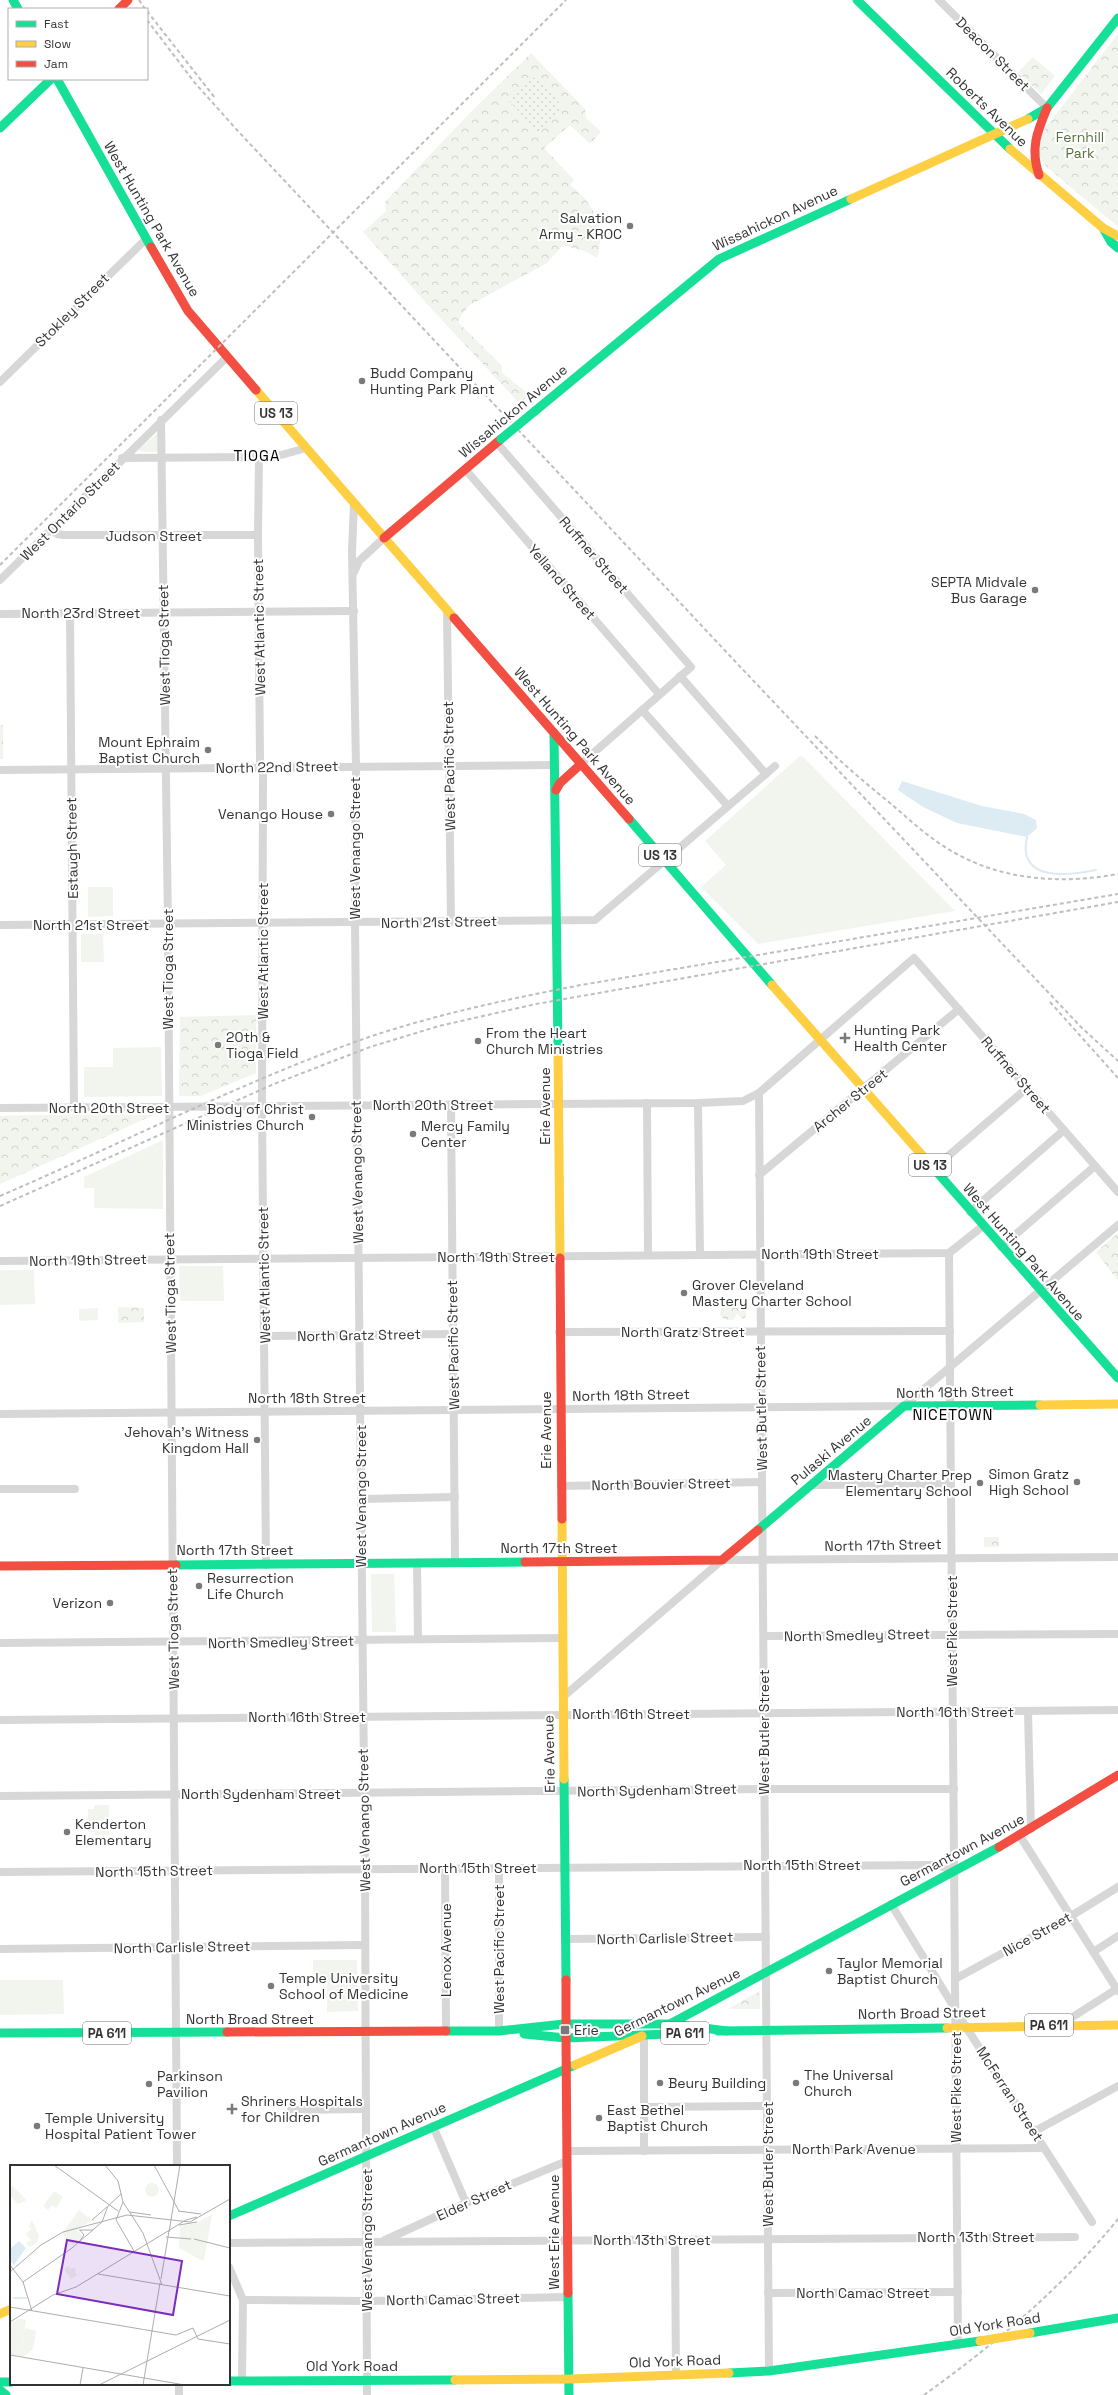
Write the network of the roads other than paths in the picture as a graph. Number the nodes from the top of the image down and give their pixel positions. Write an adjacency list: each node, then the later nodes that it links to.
1 (857, 0): 8 (main road, Roberts Avenue)
2 (939, 0): 6 (street, Deacon Street)
3 (1118, 18): 6 (main road, Wissahickon Avenue)
4 (50, 80): 7 (main road)
5 (58, 80): 12 (main road, West Hunting Park Avenue / US 13)
6 (1047, 108): 8 (main road, Wissahickon Avenue); 9 (main road)
7 (0, 128)
8 (994, 135): 9 (main road, Roberts Avenue); 17 (main road, Wissahickon Avenue, bridge)
9 (1039, 175): 10 (main road, Roberts Avenue)
10 (1103, 228): 11 (main road, Roberts Avenue); 13 (main road, Roberts Avenue)
11 (1118, 236)
12 (146, 239): 14 (main road, West Hunting Park Avenue / US 13); 15 (street, Stokley Street)
13 (1118, 248)
14 (227, 357): 16 (street, West Ontario Street); 18 (main road, West Hunting Park Avenue / US 13)
15 (0, 382)
16 (161, 420): 20 (street, West Ontario Street); 21 (street, West Tioga Street)
17 (499, 441): 22 (main road, Wissahickon Avenue); 36 (street, Ruffner Street)
18 (306, 448): 19 (street); 23 (main road, West Hunting Park Avenue / US 13)
19 (259, 457): 21 (street); 25 (street, West Atlantic Street)
20 (122, 458): 21 (street); 24 (street, West Ontario Street)
21 (163, 458): 26 (street, West Tioga Street)
22 (465, 469): 27 (main road, Wissahickon Avenue); 37 (street, Yelland Street)
23 (354, 504): 27 (main road, West Hunting Park Avenue / US 13); 28 (street, West Venango Street)
24 (52, 530): 26 (street, Judson Street); 29 (street, West Ontario Street)
25 (258, 535): 26 (street, Judson Street); 33 (street, West Atlantic Street)
26 (163, 536): 32 (street, West Tioga Street)
27 (384, 538): 28 (street); 31 (main road, West Hunting Park Avenue / US 13)
28 (354, 573): 30 (street, West Venango Street)
29 (0, 580)
30 (354, 611): 33 (street, North 23rd Street); 42 (street, West Venango Street)
31 (447, 611): 39 (main road, West Hunting Park Avenue / US 13); 43 (street, West Pacific Street)
32 (164, 612): 33 (street, North 23rd Street); 34 (street, North 23rd Street); 46 (street, West Tioga Street)
33 (259, 612): 45 (street, West Atlantic Street)
34 (70, 613): 35 (street, North 23rd Street); 48 (street, Estaugh Street)
35 (0, 614)
36 (680, 676): 37 (street); 49 (street)
37 (660, 694): 38 (street)
38 (642, 710): 40 (street); 51 (street)
39 (554, 733): 40 (main road, West Hunting Park Avenue / US 13); 41 (main road, Erie Avenue)
40 (581, 764): 50 (main road); 52 (main road, West Hunting Park Avenue / US 13)
41 (554, 765): 43 (street, North 22nd Street); 50 (main road, Erie Avenue)
42 (356, 766): 43 (street, North 22nd Street); 45 (street, North 22nd Street); 57 (street, West Venango Street)
43 (450, 766): 53 (street, West Pacific Street)
44 (775, 766): 49 (street, North 21st Street)
45 (262, 768): 46 (street, North 22nd Street); 56 (street, West Atlantic Street)
46 (166, 769): 48 (street, North 22nd Street); 55 (street, West Tioga Street)
47 (0, 770): 48 (street, North 22nd Street)
48 (71, 770): 59 (street, Estaugh Street)
49 (766, 774): 51 (street, North 21st Street)
50 (556, 790): 54 (main road, Erie Avenue)
51 (728, 806): 52 (street, North 21st Street)
52 (665, 861): 54 (street, North 21st Street); 62 (main road, West Hunting Park Avenue / US 13)
53 (451, 922): 54 (street, North 21st Street); 57 (street, North 21st Street)
54 (558, 922): 66 (main road, Erie Avenue)
55 (168, 924): 56 (street, North 21st Street); 59 (street, North 21st Street); 74 (street, West Tioga Street)
56 (264, 924): 57 (street, North 21st Street); 71 (street, West Atlantic Street)
57 (355, 924): 70 (street, West Venango Street)
58 (0, 925): 59 (street, North 21st Street)
59 (73, 926): 72 (street, Estaugh Street)
60 (914, 958): 61 (street, Ruffner Street); 62 (street, North 20th Street)
61 (958, 1009): 63 (street, Archer Street); 64 (street, Ruffner Street)
62 (820, 1040): 63 (main road, West Hunting Park Avenue / US 13); 65 (street, North 20th Street)
63 (863, 1088): 77 (main road, West Hunting Park Avenue / US 13); 78 (street, Archer Street)
64 (1027, 1088): 75 (street, Ruffner Street); 77 (street)
65 (758, 1093): 67 (street, North 20th Street); 78 (street, West Butler Street)
66 (559, 1103): 68 (street, North 20th Street); 69 (street, North 20th Street); 88 (main road, Erie Avenue)
67 (698, 1103): 69 (street, North 20th Street); 87 (street)
68 (451, 1104): 70 (street, North 20th Street); 89 (street, West Pacific Street)
69 (647, 1104): 86 (street)
70 (356, 1105): 71 (street, North 20th Street); 90 (street, West Venango Street)
71 (262, 1106): 74 (street, North 20th Street); 91 (street, West Atlantic Street)
72 (74, 1107): 73 (street, North 20th Street); 74 (street, North 20th Street)
73 (0, 1108)
74 (169, 1108): 92 (street, West Tioga Street)
75 (1064, 1130): 76 (street, Ruffner Street); 80 (street)
76 (1095, 1166): 79 (street, Ruffner Street); 83 (street)
77 (933, 1169): 80 (main road, West Hunting Park Avenue / US 13)
78 (759, 1175): 85 (street, West Butler Street)
79 (1118, 1192)
80 (970, 1212): 82 (main road, West Hunting Park Avenue / US 13)
81 (1118, 1225): 94 (street, Pulaski Avenue)
82 (983, 1226): 83 (main road, West Hunting Park Avenue / US 13); 84 (street)
83 (1001, 1247): 94 (main road, West Hunting Park Avenue / US 13)
84 (950, 1253): 85 (street, North 19th Street); 95 (street, West Pike Street)
85 (760, 1254): 87 (street, North 19th Street); 97 (street, West Butler Street)
86 (648, 1255): 87 (street, North 19th Street); 88 (street, North 19th Street)
87 (700, 1255)
88 (559, 1256): 89 (street, North 19th Street); 96 (main road, Erie Avenue)
89 (452, 1257): 90 (street, North 19th Street); 98 (street, West Pacific Street)
90 (358, 1258): 91 (street, North 19th Street); 99 (street, West Venango Street)
91 (264, 1259): 92 (street, North 19th Street); 100 (street, West Atlantic Street)
92 (169, 1260): 93 (street, North 19th Street); 110 (street, West Tioga Street)
93 (0, 1261)
94 (1039, 1291): 101 (street, Pulaski Avenue); 102 (main road, West Hunting Park Avenue / US 13)
95 (950, 1331): 97 (street, North Gratz Street); 101 (street, West Pike Street)
96 (560, 1332): 97 (street, North Gratz Street); 107 (main road, Erie Avenue)
97 (760, 1332): 104 (street, West Butler Street)
98 (453, 1334): 99 (street, North Gratz Street); 109 (street, West Pacific Street)
99 (360, 1335): 100 (street, North Gratz Street); 108 (street, West Venango Street)
100 (265, 1336): 111 (street, West Atlantic Street)
101 (950, 1368): 105 (street, Pulaski Avenue); 106 (street, West Pike Street)
102 (1118, 1378)
103 (1118, 1404): 106 (main road, North 18th Street)
104 (762, 1406): 105 (street, North 18th Street); 107 (street, North 18th Street); 113 (street, West Butler Street)
105 (904, 1406): 106 (main road, North 18th Street); 115 (main road, Pulaski Avenue)
106 (951, 1406): 114 (street, West Pike Street)
107 (560, 1410): 109 (street, North 18th Street); 116 (main road, Erie Avenue)
108 (360, 1411): 109 (street, North 18th Street); 111 (street, North 18th Street); 120 (street, West Venango Street)
109 (454, 1411): 119 (street, West Pacific Street)
110 (172, 1412): 111 (street, North 18th Street); 112 (street, North 18th Street); 130 (street, West Tioga Street)
111 (265, 1412): 131 (street, West Atlantic Street)
112 (0, 1414)
113 (762, 1482): 116 (street, North Bouvier Street); 121 (street, West Butler Street)
114 (951, 1484): 115 (street); 123 (street, West Pike Street)
115 (812, 1485): 121 (main road, Pulaski Avenue)
116 (561, 1486): 127 (main road, Erie Avenue)
117 (0, 1489): 118 (street)
118 (74, 1489)
119 (455, 1498): 120 (street); 126 (street, West Pacific Street)
120 (361, 1499): 128 (street, West Venango Street)
121 (762, 1526): 124 (main road, Pulaski Avenue); 125 (street, West Butler Street)
122 (1118, 1557): 123 (street, North 17th Street)
123 (952, 1558): 125 (street, North 17th Street); 133 (street, West Pike Street)
124 (722, 1560): 125 (street, North 17th Street); 127 (main road, North 17th Street); 141 (street, Pulaski Avenue)
125 (763, 1560): 135 (street, West Butler Street)
126 (455, 1562): 127 (main road, North 17th Street); 129 (main road, North 17th Street)
127 (562, 1562): 136 (main road, Erie Avenue)
128 (361, 1563): 129 (main road, North 17th Street); 131 (main road, North 17th Street); 138 (street, West Venango Street)
129 (417, 1563): 137 (street)
130 (172, 1564): 131 (main road, North 17th Street); 132 (main road, North 17th Street); 140 (street, West Tioga Street)
131 (266, 1564)
132 (0, 1566)
133 (952, 1634): 134 (street, North Smedley Street); 135 (street, North Smedley Street); 144 (street, West Pike Street)
134 (1118, 1634)
135 (764, 1636): 143 (street, West Butler Street)
136 (562, 1638): 137 (street, North Smedley Street); 141 (main road, Erie Avenue)
137 (418, 1639): 138 (street, North Smedley Street)
138 (362, 1641): 140 (street, North Smedley Street); 147 (street, West Venango Street)
139 (0, 1643): 140 (street, North Smedley Street)
140 (173, 1643): 148 (street, West Tioga Street)
141 (563, 1697): 146 (main road, Erie Avenue)
142 (1118, 1710): 145 (street, North 16th Street)
143 (764, 1712): 144 (street, North 16th Street); 146 (street, North 16th Street); 151 (street, West Butler Street)
144 (953, 1712): 145 (street, North 16th Street); 152 (street, West Pike Street)
145 (1028, 1712): 157 (street)
146 (563, 1714): 147 (street, North 16th Street); 153 (main road, Erie Avenue)
147 (362, 1716): 148 (street, North 16th Street); 154 (street, West Venango Street)
148 (174, 1717): 149 (street, North 16th Street); 155 (street, West Tioga Street)
149 (0, 1720)
150 (1118, 1775): 157 (main road, Germantown Avenue)
151 (764, 1789): 152 (street, North Sydenham Street); 153 (street, North Sydenham Street); 159 (street, West Butler Street)
152 (954, 1789): 165 (street, West Pike Street)
153 (564, 1791): 154 (street, North Sydenham Street); 163 (main road, Erie Avenue)
154 (363, 1793): 155 (street, North Sydenham Street); 161 (street, West Venango Street)
155 (175, 1794): 156 (street, North Sydenham Street); 164 (street, West Tioga Street)
156 (0, 1796)
157 (1031, 1829): 158 (main road, Germantown Avenue)
158 (1020, 1836): 165 (main road, Germantown Avenue); 169 (street)
159 (766, 1865): 163 (street, North 15th Street); 165 (street, North 15th Street); 171 (street, West Butler Street)
160 (499, 1867): 162 (street, North 15th Street); 163 (street, North 15th Street); 189 (street, West Pacific Street)
161 (365, 1868): 162 (street, North 15th Street); 164 (street, North 15th Street); 173 (street, West Venango Street)
162 (445, 1868): 188 (street, Lenox Avenue)
163 (564, 1868): 172 (main road, Erie Avenue)
164 (176, 1871): 166 (street, North 15th Street); 174 (street, West Tioga Street)
165 (954, 1871): 168 (main road, Germantown Avenue); 178 (street, West Pike Street)
166 (0, 1872)
167 (1118, 1887): 169 (street, Nice Street)
168 (891, 1904): 177 (main road, Germantown Avenue); 180 (street, McFerran Street)
169 (1071, 1916): 176 (street); 178 (street, Nice Street)
170 (1118, 1936): 176 (street)
171 (766, 1937): 172 (street, North Carlisle Street); 177 (street, West Butler Street)
172 (565, 1939): 181 (main road, Erie Avenue)
173 (364, 1945): 174 (street, North Carlisle Street); 191 (street, West Venango Street)
174 (176, 1947): 175 (street, North Carlisle Street); 193 (street, West Tioga Street)
175 (0, 1949)
176 (1093, 1952): 179 (street)
177 (766, 1974): 182 (main road, Germantown Avenue); 187 (street, West Butler Street)
178 (955, 1979): 180 (street, West Pike Street)
179 (1118, 1989): 183 (street)
180 (955, 2008): 185 (street, West Pike Street); 186 (street, McFerran Street)
181 (566, 2024): 182 (main road, North Broad Street / PA 611); 189 (main road, North Broad Street / PA 611); 195 (main road, Erie Avenue)
182 (672, 2024): 190 (main road, North Broad Street / PA 611); 194 (main road, Germantown Avenue)
183 (1060, 2025): 184 (main road, North Broad Street / PA 611); 186 (main road, North Broad Street / PA 611)
184 (1118, 2025)
185 (956, 2027): 186 (main road, North Broad Street / PA 611); 187 (main road, North Broad Street / PA 611); 206 (street, West Pike Street)
186 (966, 2027): 203 (street, McFerran Street)
187 (767, 2029): 190 (main road, North Broad Street / PA 611); 198 (street, West Butler Street)
188 (446, 2031): 189 (main road, North Broad Street / PA 611); 191 (main road, North Broad Street / PA 611)
189 (499, 2031): 195 (main road, North Broad Street / PA 611)
190 (727, 2031): 194 (main road, North Broad Street / PA 611)
191 (365, 2032): 193 (main road, North Broad Street / PA 611); 201 (street, West Venango Street)
192 (0, 2033): 193 (main road, North Broad Street / PA 611)
193 (177, 2033): 211 (street, West Tioga Street)
194 (644, 2035): 195 (main road, North Broad Street / PA 611); 196 (main road, Germantown Avenue); 199 (street)
195 (566, 2038): 196 (main road, Erie Avenue)
196 (566, 2069): 202 (main road, Germantown Avenue); 207 (main road, West Erie Avenue)
197 (1117, 2090): 203 (street)
198 (767, 2106): 199 (street); 205 (street, West Butler Street)
199 (644, 2107): 208 (street)
200 (291, 2110): 201 (street)
201 (365, 2110): 209 (street, West Venango Street)
202 (433, 2126): 209 (main road, Germantown Avenue); 212 (street)
203 (1034, 2131): 204 (street, McFerran Street)
204 (1044, 2148): 206 (street, North Park Avenue); 214 (street, McFerran Street)
205 (768, 2149): 206 (street, North Park Avenue); 208 (street, North Park Avenue); 217 (street, West Butler Street)
206 (956, 2149): 215 (street, West Pike Street)
207 (567, 2151): 208 (street, North Park Avenue); 210 (main road, West Erie Avenue)
208 (644, 2151)
209 (366, 2155): 213 (main road, Germantown Avenue); 221 (street, West Venango Street)
210 (567, 2161): 212 (street, Elder Street); 218 (main road, West Erie Avenue)
211 (177, 2165)
212 (466, 2203): 220 (street, Elder Street)
213 (230, 2216)
214 (1092, 2222)
215 (957, 2236): 216 (street, North 13th Street); 217 (street, North 13th Street); 224 (street, West Pike Street)
216 (1074, 2237)
217 (768, 2239): 219 (street, North 13th Street); 225 (street, West Butler Street)
218 (568, 2240): 219 (street, North 13th Street); 220 (street, North 13th Street); 226 (main road, West Erie Avenue)
219 (675, 2240): 234 (street)
220 (382, 2241): 221 (street, North 13th Street)
221 (366, 2242): 222 (street, North 13th Street); 228 (street, West Venango Street)
222 (230, 2243)
223 (230, 2269): 227 (street)
224 (958, 2292): 225 (street, North Camac Street); 232 (street, West Pike Street)
225 (768, 2293): 233 (street, West Butler Street)
226 (568, 2297): 228 (street, North Camac Street); 235 (main road, West Erie Avenue)
227 (243, 2300): 228 (street, North Camac Street); 238 (street)
228 (367, 2301): 236 (street, West Venango Street)
229 (10, 2309): 230 (main road)
230 (0, 2314)
231 (1118, 2318): 232 (main road, Old York Road, bridge)
232 (958, 2345): 233 (main road, Old York Road)
233 (769, 2371): 234 (main road, Old York Road)
234 (676, 2375): 235 (main road, Old York Road)
235 (569, 2379): 236 (main road, Old York Road); 242 (main road, West Erie Avenue)
236 (367, 2380): 238 (main road, Old York Road); 241 (street, West Venango Street)
237 (230, 2381): 238 (main road, Old York Road)
238 (242, 2381)
239 (0, 2390): 240 (main road)
240 (6, 2395)
241 (367, 2395)
242 (569, 2395)

